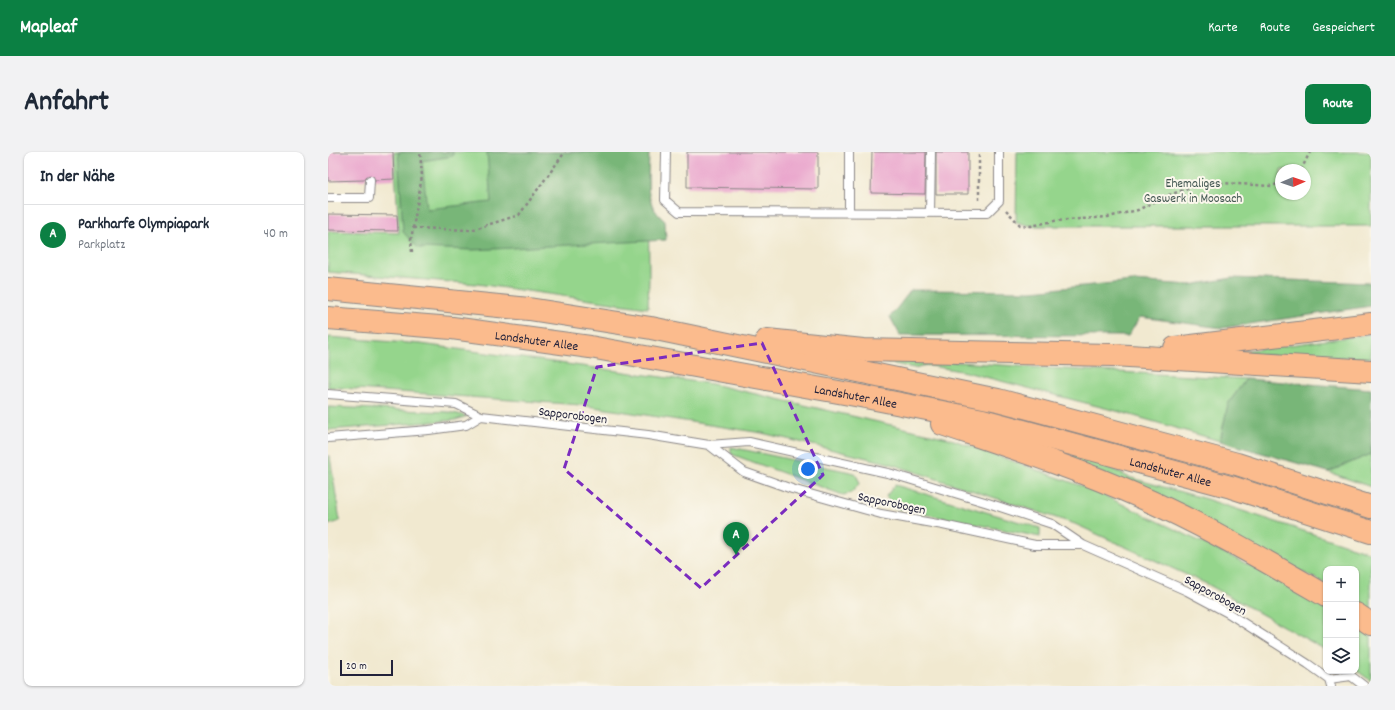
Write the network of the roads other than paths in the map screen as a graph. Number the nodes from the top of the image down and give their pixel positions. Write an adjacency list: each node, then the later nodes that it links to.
1 (666, 152): 7 (lane)
2 (849, 152): 7 (lane)
3 (931, 152): 8 (lane)
4 (999, 152): 8 (lane)
5 (370, 180): 6 (lane)
6 (328, 198)
7 (848, 212): 8 (lane)
8 (930, 213)
9 (328, 289): 12 (highway, Landshuter Allee)
10 (328, 318): 16 (highway, Landshuter Allee)
11 (1371, 324): 13 (highway)
12 (650, 328): 13 (highway, Landshuter Allee); 20 (highway, Landshuter Allee)
13 (1112, 354): 14 (highway, Landshuter Allee)
14 (1371, 371)
15 (328, 394): 17 (lane, Sapporobogen)
16 (855, 395): 21 (highway, Landshuter Allee); 23 (highway)
17 (481, 416): 18 (lane); 19 (lane, Sapporobogen)
18 (328, 438)
19 (709, 445): 22 (lane, Sapporobogen); 22 (lane, Sapporobogen)
20 (1371, 507)
21 (1371, 532)
22 (1083, 545): 26 (lane, Sapporobogen)
23 (1323, 594)
24 (1359, 616): 25 (highway)
25 (1371, 624)
26 (1330, 682): 27 (lane, Sapporobogen)
27 (1364, 686)

